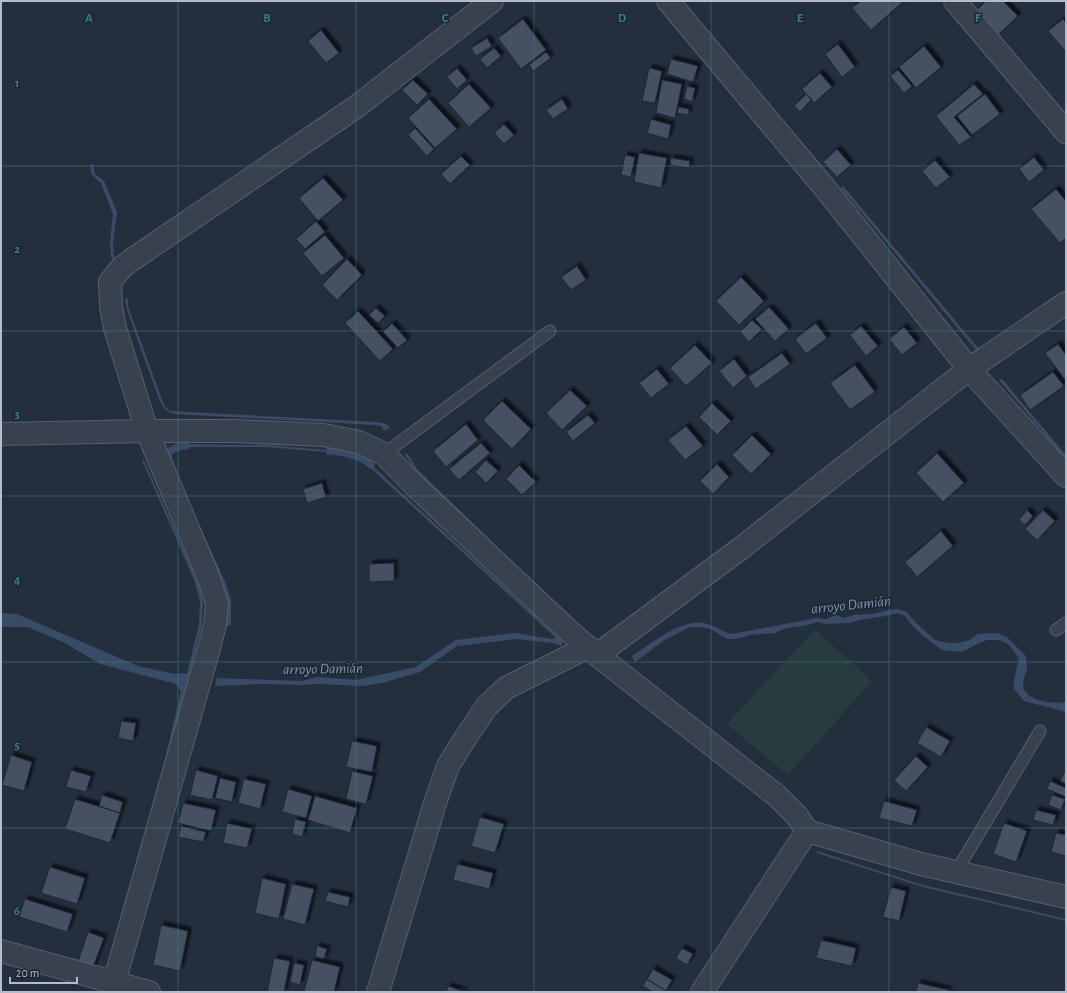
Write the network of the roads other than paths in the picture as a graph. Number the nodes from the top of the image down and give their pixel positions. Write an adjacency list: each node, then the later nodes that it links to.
1 (492, 1): 8 (street)
2 (668, 1): 7 (street)
3 (955, 1): 4 (street)
4 (1066, 132)
5 (1066, 303): 7 (street)
6 (550, 331): 10 (lane)
7 (970, 369): 11 (street); 14 (street)
8 (147, 431): 9 (street); 10 (street); 20 (street)
9 (1, 434)
10 (384, 454): 14 (street)
11 (1066, 476)
12 (1066, 623): 13 (lane)
13 (1056, 630)
14 (593, 651): 16 (street); 22 (street)
15 (1040, 732): 17 (lane)
16 (807, 831): 17 (street); 23 (street)
17 (956, 872): 18 (street)
18 (1066, 897)
19 (1, 951): 20 (street)
20 (114, 983): 21 (street)
21 (148, 992)
22 (378, 992)
23 (702, 992)

